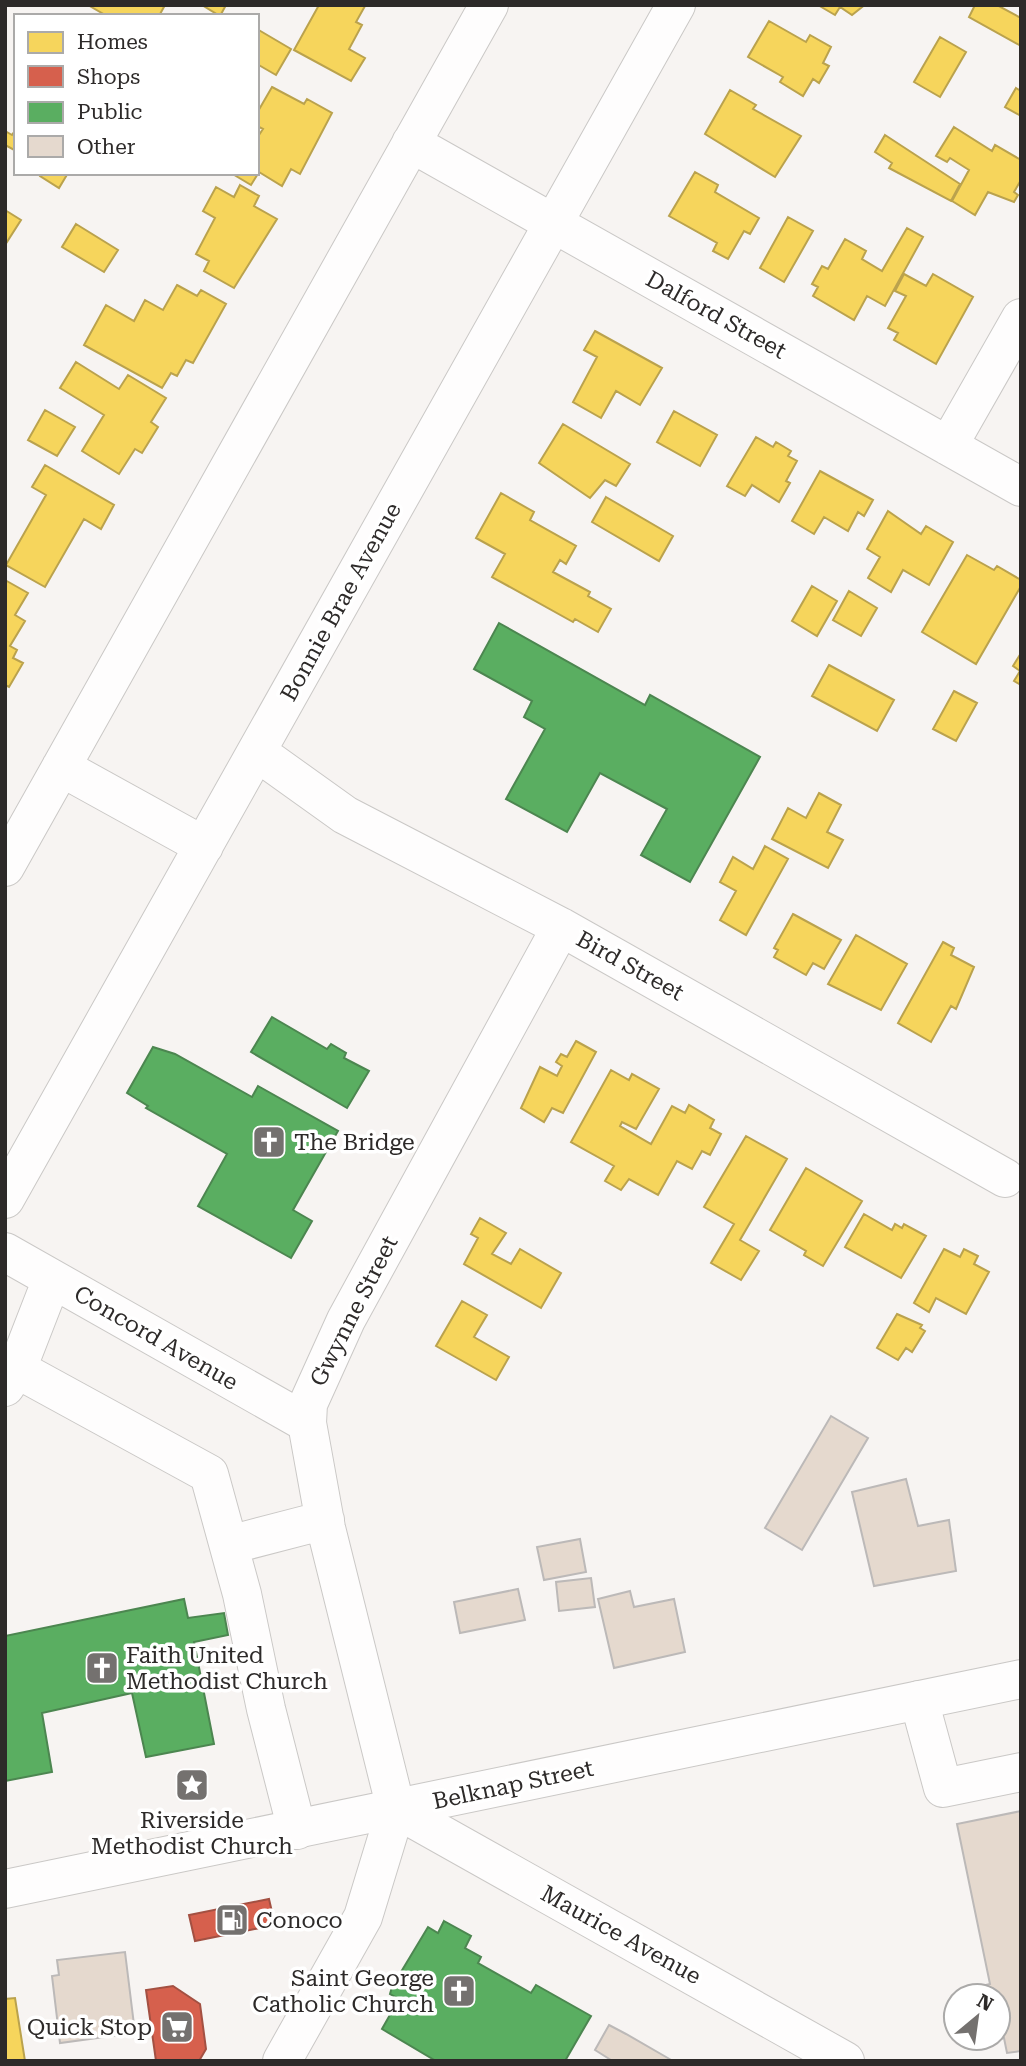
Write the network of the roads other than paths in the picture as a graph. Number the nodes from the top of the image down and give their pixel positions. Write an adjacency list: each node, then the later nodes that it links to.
1 (489, 5): 3 (street)
2 (676, 5): 4 (street, Bonnie Brae Avenue)
3 (411, 143): 4 (street, Dalford Street); 9 (street)
4 (554, 223): 6 (street, Dalford Street); 8 (street, Bonnie Brae Avenue)
5 (1021, 318): 6 (street)
6 (948, 446): 7 (street, Dalford Street)
7 (1021, 487)
8 (257, 752): 10 (street, Bonnie Brae Avenue); 12 (street, Bird Street)
9 (61, 767): 10 (street); 11 (street)
10 (204, 846): 14 (street, Bonnie Brae Avenue)
11 (5, 867)
12 (561, 927): 13 (street, Bird Street); 18 (street, Gwynne Street)
13 (1005, 1178)
14 (5, 1199)
15 (5, 1252): 16 (street, Concord Avenue)
16 (52, 1279): 17 (street); 18 (street, Concord Avenue)
17 (11, 1378): 20 (street)
18 (307, 1423): 19 (street, Gwynne Street)
19 (325, 1520): 20 (street); 24 (street, Gwynne Street)
20 (229, 1545): 25 (street)
21 (1021, 1679): 22 (street, Belknap Street)
22 (919, 1700): 23 (street); 24 (street, Belknap Street)
23 (1021, 1772)
24 (396, 1810): 25 (street, Belknap Street); 27 (street); 28 (street, Maurice Avenue)
25 (297, 1830): 26 (street, Belknap Street)
26 (5, 1889)
27 (282, 2061)
28 (845, 2061)

